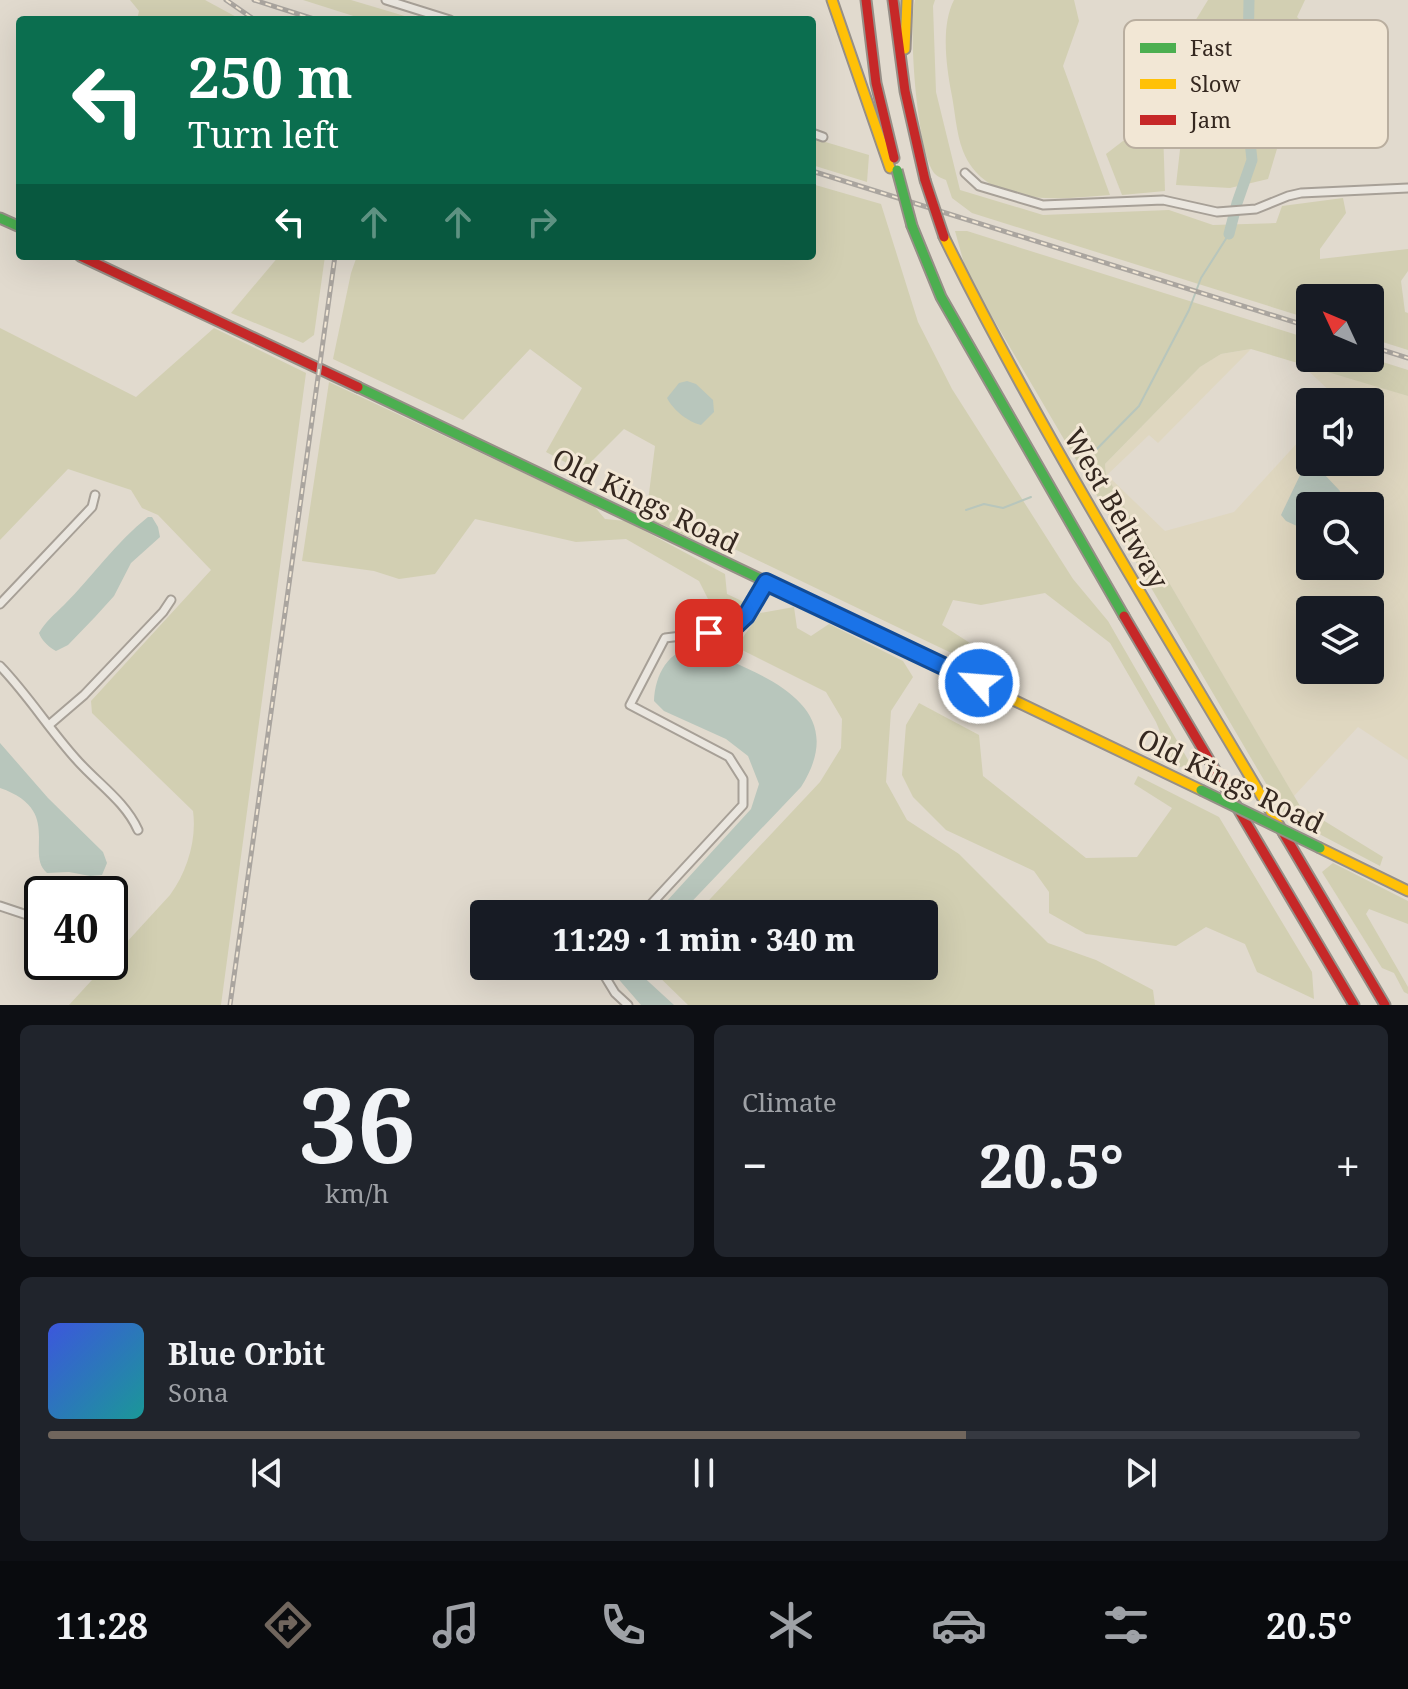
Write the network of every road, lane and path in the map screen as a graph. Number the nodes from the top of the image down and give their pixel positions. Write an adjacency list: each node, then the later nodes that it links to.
1 (386, 0): 6 (street)
2 (832, 0): 10 (main road)
3 (866, 0): 10 (main road, West Beltway)
4 (893, 0): 7 (main road, West Beltway)
5 (907, 0): 7 (main road)
6 (437, 16)
7 (905, 84): 28 (main road, West Beltway, bridge)
8 (816, 134): 9 (street)
9 (823, 137)
10 (893, 169): 27 (main road, West Beltway, bridge)
11 (965, 173): 12 (street)
12 (1408, 188)
13 (88, 260): 15 (main road, Old Kings Road)
14 (95, 495): 17 (street)
15 (766, 582): 21 (main road, Old Kings Road, bridge); 22 (street)
16 (171, 600): 19 (street)
17 (0, 604)
18 (0, 666): 19 (street)
19 (49, 725): 20 (street)
20 (138, 830)
21 (1408, 891)
22 (655, 900)
23 (0, 906): 24 (street)
24 (24, 914)
25 (607, 980): 26 (street)
26 (628, 1005)
27 (1354, 1005)
28 (1385, 1005)

